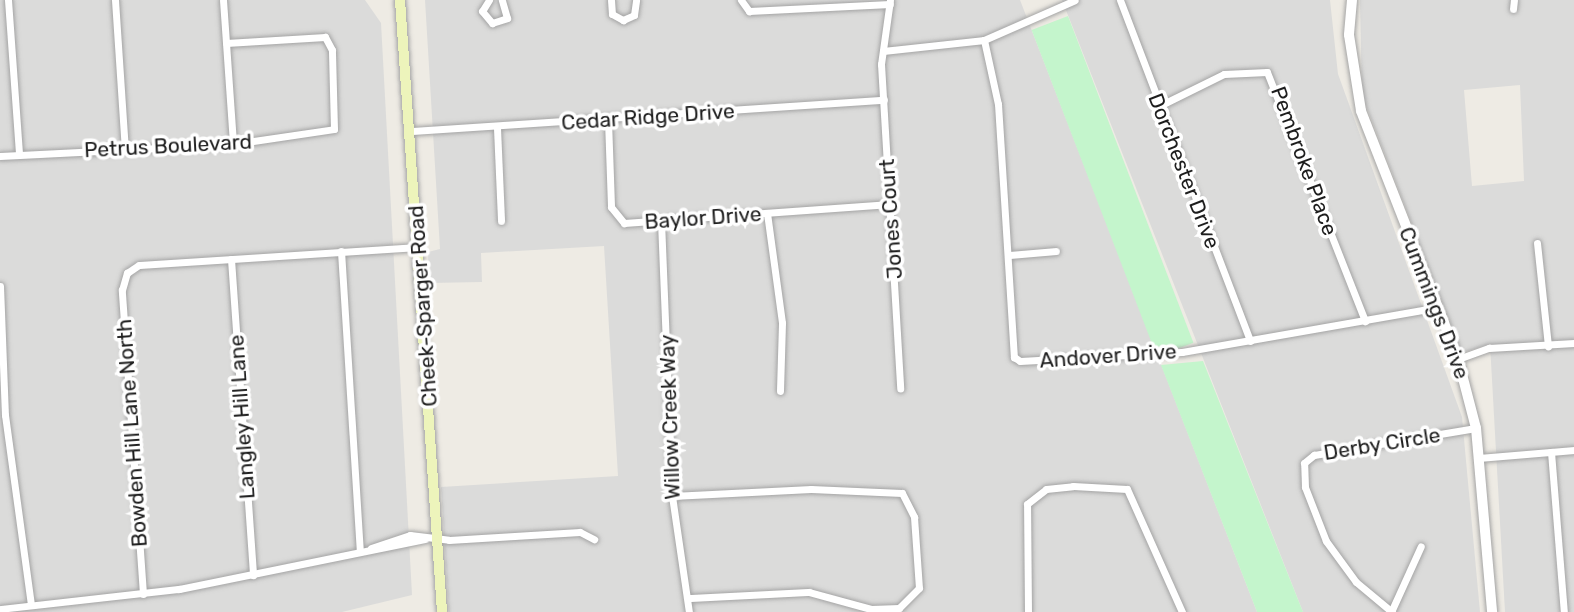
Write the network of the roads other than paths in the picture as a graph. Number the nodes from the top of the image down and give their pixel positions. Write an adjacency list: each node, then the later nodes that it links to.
1 (8, 0): 16 (street)
2 (115, 0): 27 (street)
3 (223, 0): 19 (street)
4 (400, 0): 25 (main road, Cheek-Sparger Road)
5 (502, 0): 13 (street)
6 (611, 0): 7 (street)
7 (636, 0)
8 (741, 0): 14 (street)
9 (1075, 0): 18 (street)
10 (1120, 0): 22 (street, Dorchester Drive)
11 (1352, 0): 41 (street, Cummings Drive)
12 (1514, 0): 15 (street)
13 (485, 1)
14 (890, 2): 20 (street, Jones Court)
15 (1513, 9)
16 (10, 31): 17 (street); 28 (street)
17 (0, 32)
18 (984, 40): 20 (street); 38 (street, Andover Drive)
19 (226, 43): 26 (street); 26 (street, Petrus Boulevard)
20 (883, 51): 21 (street, Jones Court)
21 (884, 100): 23 (street, Cedar Ridge Drive); 30 (street, Jones Court)
22 (1160, 106): 42 (street, Pembroke Place); 43 (street, Dorchester Drive)
23 (608, 120): 24 (street, Cedar Ridge Drive); 33 (street, Baylor Drive)
24 (497, 128): 25 (street, Cedar Ridge Drive); 32 (street)
25 (412, 131): 35 (main road, Cheek-Sparger Road)
26 (233, 144): 27 (street, Petrus Boulevard)
27 (125, 149): 28 (street, Petrus Boulevard)
28 (19, 155): 29 (street, Petrus Boulevard)
29 (0, 156)
30 (890, 204): 31 (street, Baylor Drive); 47 (street, Jones Court)
31 (767, 213): 33 (street, Baylor Drive); 48 (street)
32 (501, 221)
33 (661, 221): 54 (street, Willow Creek Way)
34 (1537, 243): 45 (street)
35 (419, 247): 36 (street); 56 (main road, Cheek-Sparger Road)
36 (341, 251): 39 (street); 58 (street)
37 (1056, 251): 38 (street)
38 (1010, 255): 43 (street, Andover Drive)
39 (231, 259): 59 (street, Langley Hill Lane); 60 (street, Bowden Hill Lane North)
40 (1, 287): 49 (street)
41 (1435, 308): 42 (street, Andover Drive); 46 (street, Cummings Drive)
42 (1365, 321): 43 (street, Andover Drive)
43 (1250, 341)
44 (1574, 343): 45 (street)
45 (1548, 346): 46 (street)
46 (1458, 359): 50 (street, Cummings Drive)
47 (900, 388)
48 (780, 391)
49 (3, 416): 62 (street)
50 (1476, 428): 53 (street, Cummings Drive); 68 (street, Derby Circle)
51 (1574, 450): 52 (street)
52 (1551, 452): 53 (street); 70 (street)
53 (1479, 458): 69 (street, Cummings Drive)
54 (672, 496): 61 (street, Willow Creek Way); 61 (street)
55 (594, 539): 56 (street)
56 (438, 540): 58 (street); 64 (main road, Cheek-Sparger Road)
57 (1421, 546): 68 (street)
58 (360, 550): 59 (street)
59 (253, 575): 60 (street)
60 (144, 594): 62 (street)
61 (689, 598): 65 (street, Willow Creek Way)
62 (31, 604): 63 (street)
63 (0, 609)
64 (442, 612)
65 (689, 612)
66 (1028, 612): 67 (street)
67 (1182, 612)
68 (1392, 612)
69 (1492, 612)
70 (1564, 612)

